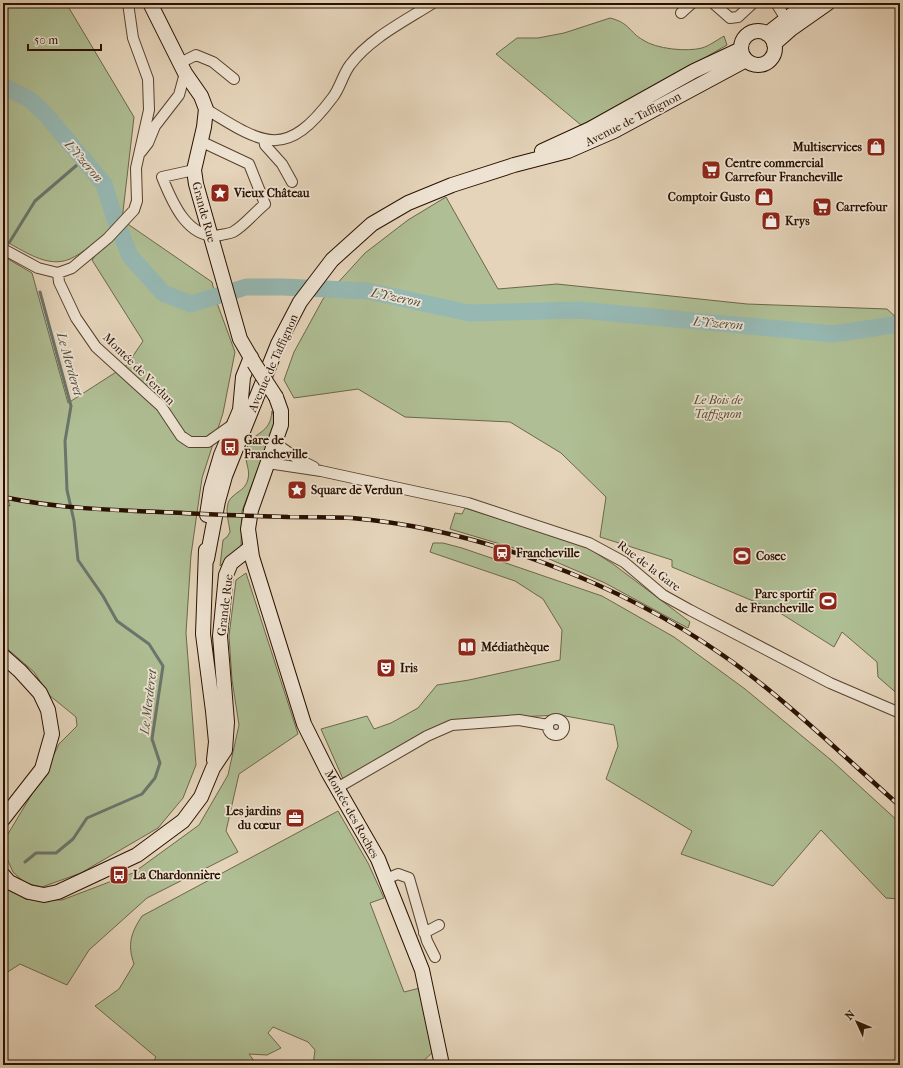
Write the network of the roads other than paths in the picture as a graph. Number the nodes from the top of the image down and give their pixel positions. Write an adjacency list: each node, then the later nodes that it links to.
1 (128, 3): 19 (street)
2 (150, 3): 14 (street)
3 (433, 3): 17 (street)
4 (692, 3): 10 (street)
5 (713, 3): 6 (street)
6 (753, 3)
7 (776, 3): 11 (street)
8 (806, 3): 11 (street)
9 (828, 3): 12 (street)
10 (681, 13)
11 (786, 19): 12 (street)
12 (770, 39): 13 (street); 13 (street)
13 (743, 55): 33 (street, Avenue de Taffignon)
14 (182, 68): 15 (street); 16 (street); 19 (street)
15 (234, 79)
16 (206, 109): 17 (street); 18 (street, Grande Rue)
17 (264, 139): 21 (street)
18 (200, 141): 20 (street, Grande Rue); 22 (street)
19 (139, 154): 24 (street)
20 (194, 170): 22 (street, Grande Rue); 22 (street)
21 (292, 182)
22 (212, 240): 25 (street, Grande Rue)
23 (3, 249): 24 (street)
24 (58, 272): 27 (street, Montée de Verdun)
25 (253, 360): 26 (street, Grande Rue); 28 (street, Grande Rue, bridge)
26 (232, 425): 27 (street); 29 (street, Grande Rue)
27 (208, 442): 29 (street)
28 (275, 443): 30 (street, Grande Rue); 31 (street, Rue de la Gare)
29 (221, 455): 33 (street, Grande Rue)
30 (268, 463): 31 (street, Rue de la Gare); 32 (street, Grande Rue)
31 (321, 471): 37 (street, Rue de la Gare)
32 (250, 548): 34 (street, Grande Rue); 35 (street)
33 (207, 559): 39 (street, Grande Rue)
34 (254, 566): 35 (street, Grande Rue); 40 (street, Montée des Roches)
35 (228, 569): 39 (street, Grande Rue)
36 (3, 656): 41 (street)
37 (900, 713)
38 (548, 725): 40 (street)
39 (213, 768): 42 (street, Grande Rue)
40 (337, 788): 43 (street, Montée des Roches)
41 (3, 819)
42 (3, 875)
43 (386, 878): 45 (street); 47 (street, Montée des Roches)
44 (439, 925): 45 (street)
45 (424, 933): 46 (street)
46 (435, 957)
47 (442, 1065)

